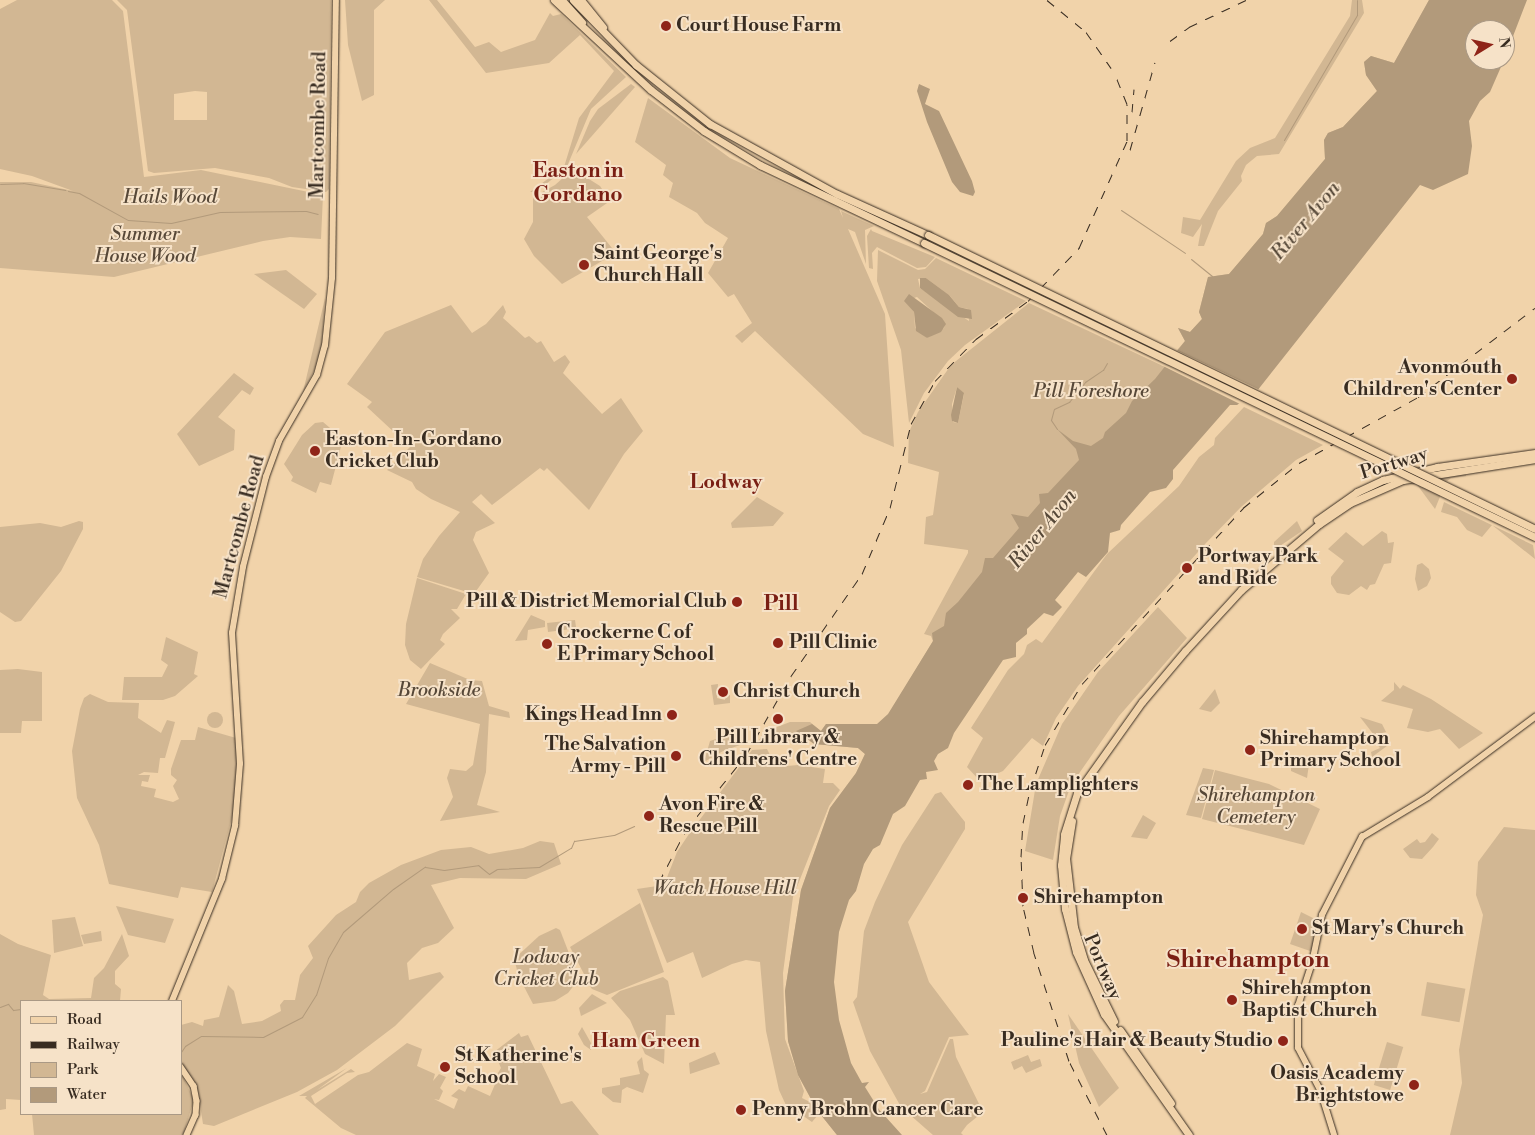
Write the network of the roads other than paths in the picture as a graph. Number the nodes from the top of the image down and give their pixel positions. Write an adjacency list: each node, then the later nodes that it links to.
1 (336, 0): 15 (main road, Martcombe Road)
2 (554, 0): 6 (highway)
3 (562, 0): 6 (highway)
4 (573, 0): 7 (highway)
5 (581, 0): 7 (highway)
6 (601, 43): 11 (highway, bridge)
7 (636, 65): 10 (highway, bridge)
8 (1535, 453): 12 (highway, Portway)
9 (1535, 459): 12 (highway, Portway)
10 (1535, 528)
11 (1535, 537)
12 (1261, 572): 14 (highway, Portway)
13 (1535, 717): 20 (main road)
14 (1098, 765): 18 (highway, Portway); 19 (highway, Portway)
15 (172, 1000)
16 (182, 1069): 17 (main road)
17 (188, 1135)
18 (1189, 1135)
19 (1194, 1135)
20 (1334, 1135)

